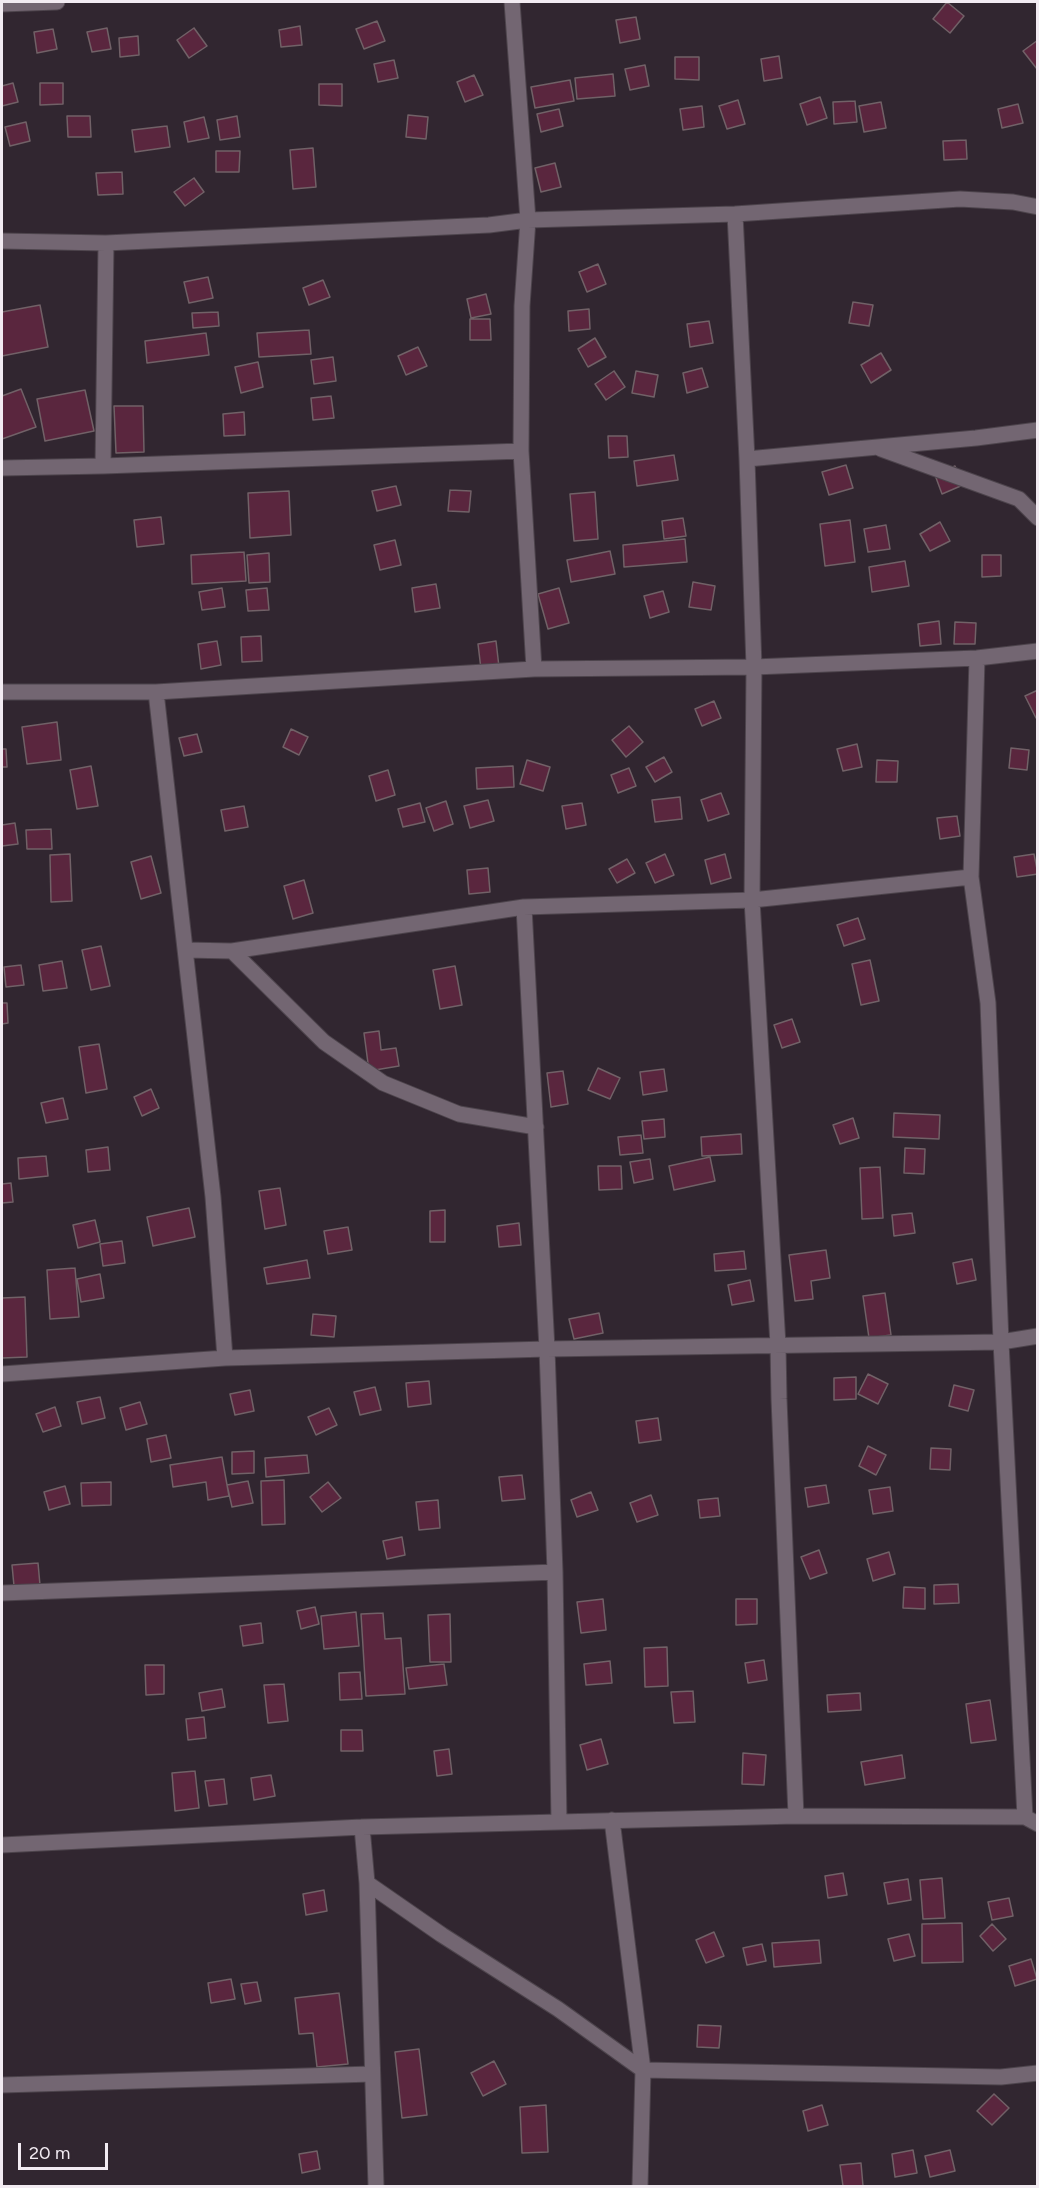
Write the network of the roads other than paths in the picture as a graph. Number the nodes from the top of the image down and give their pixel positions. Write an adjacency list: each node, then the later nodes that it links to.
1 (57, 2): 3 (street)
2 (512, 2): 6 (street)
3 (2, 4)
4 (1038, 207): 5 (street)
5 (735, 214): 6 (street); 12 (street)
6 (528, 220): 8 (street); 11 (street)
7 (2, 241): 8 (street)
8 (106, 243): 13 (street)
9 (1038, 430): 10 (street)
10 (877, 447): 12 (street); 15 (street)
11 (521, 451): 13 (street); 19 (street)
12 (747, 459): 18 (street)
13 (103, 466): 14 (street)
14 (2, 468)
15 (1038, 518)
16 (1038, 651): 17 (street)
17 (977, 658): 18 (street); 22 (street)
18 (754, 667): 19 (street); 23 (street)
19 (534, 669): 21 (street)
20 (2, 692): 21 (street)
21 (156, 692): 25 (street)
22 (971, 877): 23 (street); 29 (street)
23 (752, 900): 24 (street); 30 (street)
24 (524, 907): 26 (street); 27 (street)
25 (186, 950): 26 (street); 32 (street)
26 (232, 951): 27 (street)
27 (536, 1126): 31 (street)
28 (1038, 1336): 29 (street)
29 (1001, 1342): 30 (street); 38 (street)
30 (778, 1345): 31 (street); 36 (street)
31 (547, 1349): 32 (street); 34 (street)
32 (225, 1358): 33 (street)
33 (2, 1374)
34 (555, 1572): 35 (street); 39 (street)
35 (2, 1593)
36 (796, 1816): 37 (street); 38 (street)
37 (612, 1820): 39 (street); 43 (street)
38 (1031, 1820)
39 (559, 1822): 40 (street)
40 (362, 1827): 41 (street); 42 (street)
41 (2, 1845)
42 (367, 1883): 43 (street); 45 (street)
43 (643, 2070): 44 (street); 48 (street)
44 (1038, 2073)
45 (372, 2074): 46 (street); 47 (street)
46 (2, 2085)
47 (376, 2187)
48 (640, 2187)

